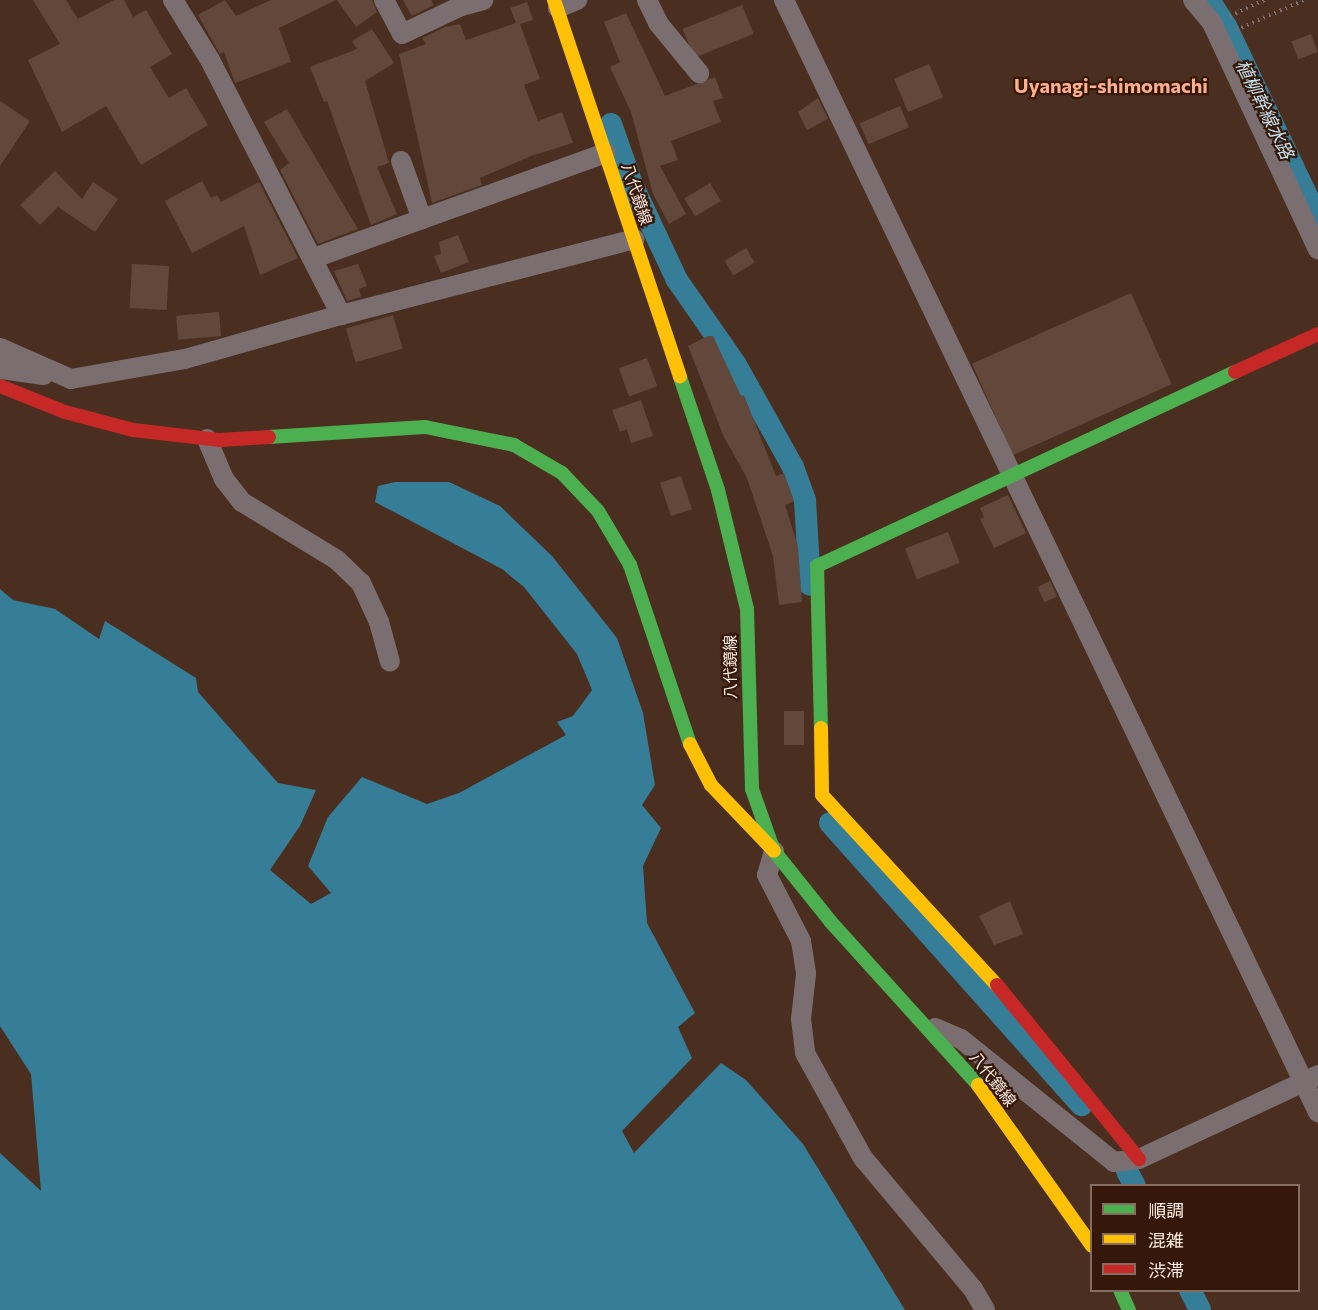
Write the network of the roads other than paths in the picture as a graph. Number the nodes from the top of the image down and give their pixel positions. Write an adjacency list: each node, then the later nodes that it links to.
1 (173, 0): 15 (street)
2 (384, 0): 3 (street)
3 (483, 0)
4 (577, 0): 8 (street)
5 (646, 0): 9 (street)
6 (784, 0): 23 (street)
7 (1193, 0): 14 (street)
8 (556, 4): 10 (street, 八代鏡線)
9 (699, 73)
10 (606, 153): 12 (street); 13 (street, 八代鏡線)
11 (401, 161): 12 (street)
12 (422, 219): 15 (street)
13 (634, 239): 16 (street); 25 (street, 八代鏡線)
14 (1318, 249)
15 (314, 258): 16 (street)
16 (341, 315): 20 (street)
17 (1318, 334): 23 (street)
18 (0, 348): 20 (street)
19 (0, 369): 20 (street)
20 (71, 379)
21 (0, 386): 22 (street)
22 (207, 439): 24 (street); 25 (street)
23 (1012, 476): 27 (street); 29 (street)
24 (390, 662)
25 (774, 851): 26 (street, 八代鏡線); 32 (street)
26 (929, 1026): 29 (street); 30 (street, 八代鏡線)
27 (1311, 1078): 28 (street); 29 (street)
28 (1318, 1113)
29 (1140, 1159)
30 (1090, 1243)
31 (1121, 1292): 33 (street)
32 (985, 1310)
33 (1129, 1310)

